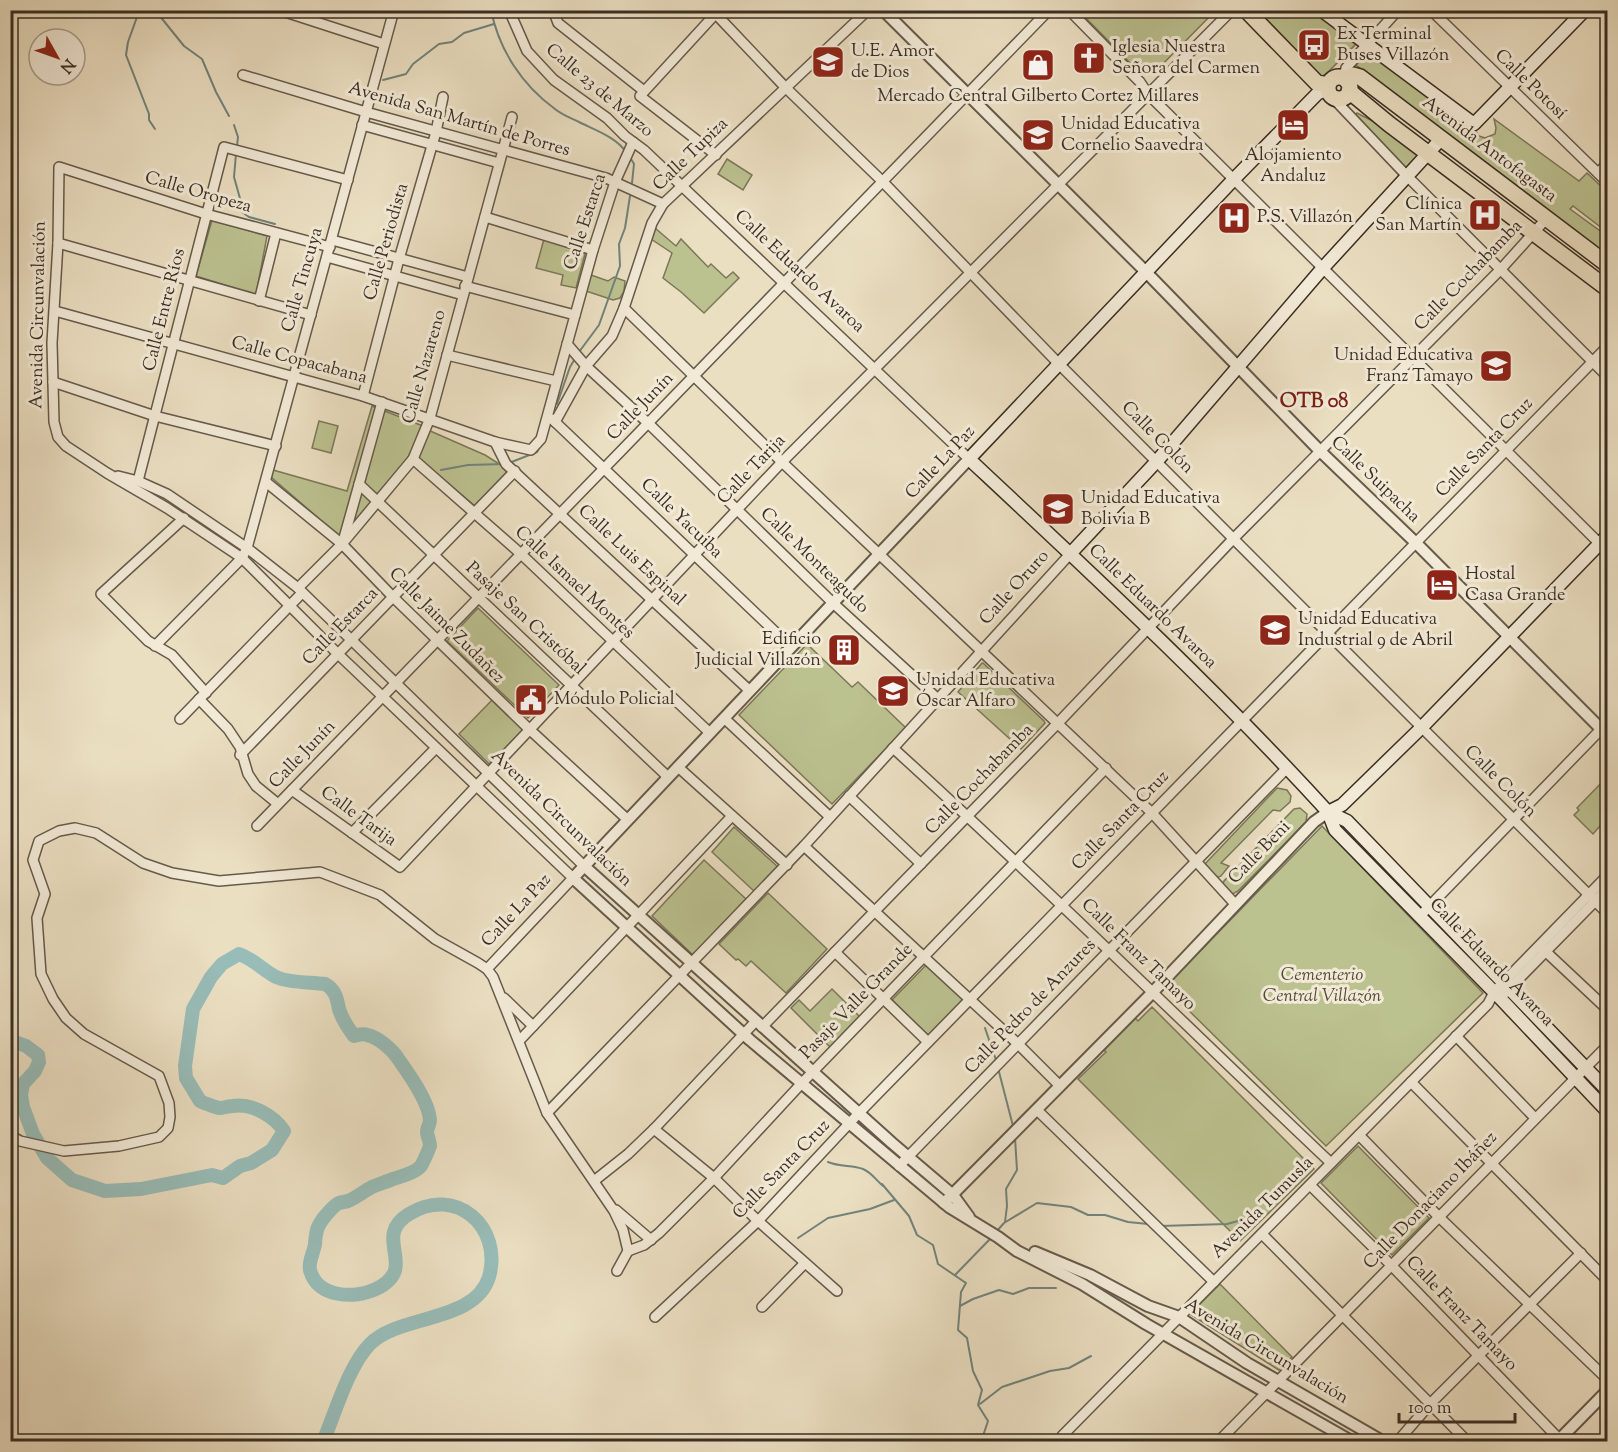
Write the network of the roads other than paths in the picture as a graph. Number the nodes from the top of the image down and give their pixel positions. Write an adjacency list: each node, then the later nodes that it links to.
1 (279, 10): 18 (street)
2 (394, 10): 18 (street, Calle Tincuya)
3 (509, 10): 32 (street, Calle 23 de Marzo)
4 (553, 10): 23 (street)
5 (868, 10): 20 (street, Calle Tupiza)
6 (883, 10): 25 (street, Calle Suipacha)
7 (1049, 10): 25 (street, Calle Junín)
8 (1069, 10): 24 (street)
9 (1232, 10): 24 (street, Calle Tarija)
10 (1246, 10): 21 (highway)
11 (1321, 10): 17 (main road)
12 (1335, 10): 17 (main road)
13 (1398, 10): 17 (street)
14 (1431, 10): 22 (street, Calle Potosí)
15 (1585, 10): 22 (main road)
16 (715, 12): 20 (street, Calle Colón); 23 (street)
17 (1370, 42): 21 (street); 22 (main road)
18 (384, 44): 27 (street, Calle Tincuya)
19 (243, 75): 27 (street, Avenida San Martín de Porres)
20 (785, 87): 36 (street, Calle Tupiza); 45 (street, Calle Colón)
21 (1338, 88): 31 (highway, Avenida Antofagasta); 35 (highway); 41 (street); 42 (main road, Calle La Paz)
22 (1509, 88): 40 (street, Calle Potosí)
23 (642, 94): 36 (street)
24 (1148, 94): 42 (street); 47 (street, Calle Tarija)
25 (967, 95): 45 (street, Calle Junín); 47 (street, Calle Suipacha)
26 (443, 96): 30 (street, Calle Periodista)
27 (366, 112): 29 (street, Calle Tincuya); 30 (street, Avenida San Martín de Porres)
28 (512, 117): 34 (street, Calle Nazareno)
29 (362, 125): 33 (street, Avenida San Martín de Porres); 43 (street, Calle Tincuya)
30 (436, 132): 33 (street, Calle Periodista); 34 (street, Avenida San Martín de Porres)
31 (1442, 138): 35 (main road, Calle Oruro); 52 (highway, Avenida Antofagasta)
32 (633, 142): 44 (street, Calle Estarca); 48 (street, Calle 23 de Marzo)
33 (432, 143): 37 (street, Avenida San Martín de Porres); 59 (street, Calle Periodista)
34 (502, 150): 37 (street, Calle Nazareno); 44 (street, Avenida San Martín de Porres)
35 (1428, 153): 41 (main road, Calle Oruro); 54 (highway)
36 (716, 155): 48 (street, Calle Tupiza)
37 (499, 163): 51 (street, Calle Nazareno)
38 (1608, 163): 40 (street)
39 (59, 168): 50 (street, Calle Oropeza); 55 (street, Avenida Circunvalación)
40 (1598, 173): 46 (street, Calle Potosí)
41 (1407, 176): 61 (main road, Calle Oruro); 62 (street)
42 (1234, 179): 61 (street); 63 (main road, Calle La Paz)
43 (348, 180): 50 (street, Calle Entre Ríos); 56 (street, Calle Tincuya)
44 (615, 182): 49 (street, Avenida San Martín de Porres); 57 (street, Calle Estarca)
45 (883, 182): 64 (street, Calle Colón); 67 (street, Calle Junín)
46 (1608, 183)
47 (1057, 184): 63 (street, Calle Suipacha); 64 (street, Calle Tarija)
48 (682, 187): 49 (street, Calle Tupiza); 67 (street, Calle Eduardo Avaroa)
49 (663, 204): 71 (street, Calle Tupiza)
50 (206, 214): 53 (street, Calle Oropeza); 66 (street, Calle Entre Ríos)
51 (485, 217): 57 (street); 68 (street, Calle Nazareno)
52 (1546, 219): 54 (street, Calle Cochabamba); 60 (highway, Avenida Antofagasta)
53 (276, 233): 56 (street, Calle Oropeza); 70 (street)
54 (1535, 233): 62 (street, Calle Cochabamba); 69 (highway)
55 (58, 243): 66 (street); 72 (street, Avenida Circunvalación)
56 (331, 244): 58 (street, Calle Tincuya); 59 (street, Calle Oropeza)
57 (593, 250): 74 (street, Calle Estarca)
58 (327, 257): 65 (street, Calle Oropeza); 73 (street, Calle Tincuya)
59 (399, 259): 65 (street, Calle Periodista); 68 (street, Calle Oropeza)
60 (1608, 265)
61 (1322, 269): 79 (street); 84 (main road, Calle Oruro)
62 (1501, 269): 79 (street, Calle Cochabamba); 80 (street)
63 (1146, 272): 81 (main road, Calle La Paz); 84 (street, Calle Suipacha)
64 (970, 273): 81 (street, Calle Colón); 83 (street, Calle Tarija)
65 (394, 276): 68 (street, Calle Oropeza); 90 (street, Calle Periodista)
66 (190, 281): 70 (street); 75 (street, Calle Entre Ríos)
67 (784, 284): 83 (street, Calle Eduardo Avaroa); 86 (street, Calle Junín)
68 (465, 286): 74 (street, Calle Oropeza); 78 (street, Calle Nazareno)
69 (1608, 289)
70 (259, 301): 73 (street)
71 (624, 308): 82 (street, Calle Tupiza); 86 (street)
72 (55, 311): 75 (street, Calle Copacabana); 89 (street, Avenida Circunvalación)
73 (311, 315): 85 (street, Calle Tincuya)
74 (575, 315): 76 (street, Calle Estarca)
75 (174, 344): 85 (street, Calle Copacabana); 93 (street, Calle Entre Ríos)
76 (567, 344): 82 (street, Calle Monteagudo); 88 (street, Calle Estarca)
77 (1608, 346): 80 (street, Calle Santa Cruz)
78 (447, 355): 88 (street); 94 (street, Calle Nazareno)
79 (1412, 357): 100 (street, Calle Cochabamba); 101 (street)
80 (1592, 362): 87 (street); 101 (street, Calle Santa Cruz)
81 (1059, 364): 103 (main road, Calle La Paz); 104 (street, Calle Colón)
82 (586, 366): 95 (street, Calle Tupiza); 96 (street, Calle Monteagudo)
83 (875, 368): 103 (street, Calle Eduardo Avaroa); 105 (street, Calle Tarija)
84 (1239, 368): 100 (street, Calle Suipacha); 104 (main road, Calle Oruro)
85 (294, 377): 90 (street, Calle Copacabana); 98 (street, Calle Tincuya)
86 (693, 377): 96 (street, Calle Junín); 105 (street)
87 (1608, 377)
88 (556, 381): 92 (street, Calle Estarca)
89 (53, 382): 93 (street); 108 (street, Avenida Circunvalación)
90 (363, 396): 91 (street, Calle Copacabana)
91 (382, 402): 94 (street, Calle Copacabana); 111 (street)
92 (547, 414): 95 (street, Calle Yacuiba); 99 (street, Calle Estarca)
93 (155, 416): 98 (street); 109 (street, Calle Entre Ríos)
94 (430, 418): 97 (street, Calle Copacabana); 102 (street, Calle Nazareno)
95 (555, 422): 106 (street, Calle Yacuiba)
96 (648, 423): 106 (street, Calle Junín); 113 (street, Calle Monteagudo)
97 (495, 442): 99 (street, Calle Copacabana); 107 (street, Calle Luis Espinal)
98 (276, 446): 110 (street, Calle Tincuya)
99 (531, 450)
100 (1320, 451): 117 (street, Calle Cochabamba); 118 (street, Calle Suipacha)
101 (1505, 452): 118 (street, Calle Santa Cruz); 119 (street)
102 (413, 459): 112 (street, Calle Nazareno); 114 (street, Calle Ismael Montes)
103 (969, 459): 123 (street, Calle La Paz); 124 (main road, Calle Eduardo Avaroa)
104 (1157, 461): 117 (street, Calle Colón); 124 (main road, Calle Oruro)
105 (782, 462): 113 (street, Calle Tarija); 123 (street)
106 (604, 469): 115 (street, Calle Junín); 126 (street, Calle Yacuiba)
107 (515, 471): 114 (street, Calle Estarca); 115 (street, Calle Luis Espinal)
108 (107, 473): 109 (street, Avenida Circunvalación); 116 (street, Avenida Circunvalación)
109 (138, 481): 121 (street, Avenida Circunvalación)
110 (266, 482): 120 (street, Calle Jaime Zudañez); 121 (street, Calle Tincuya)
111 (359, 484): 112 (street, Pasaje San Cristóbal); 120 (street)
112 (376, 502): 120 (street, Calle Nazareno); 125 (street, Pasaje San Cristóbal)
113 (737, 510): 126 (street, Calle Tarija); 132 (street, Calle Monteagudo)
114 (475, 512): 122 (street, Calle Ismael Montes); 125 (street, Calle Estarca)
115 (561, 513): 122 (street, Calle Junín); 131 (street, Calle Luis Espinal)
116 (184, 518): 127 (street, Avenida Circunvalación); 140 (street)
117 (1234, 538): 134 (street, Calle Cochabamba); 135 (street, Calle Colón)
118 (1416, 543): 135 (street, Calle Santa Cruz); 136 (street, Calle Suipacha)
119 (1605, 543): 136 (main road, Calle Beni)
120 (342, 544): 128 (street, Calle Nazareno); 129 (street, Calle Jaime Zudañez)
121 (247, 548): 127 (street, Calle Tincuya); 128 (street, Avenida Circunvalación)
122 (521, 554): 130 (street, Calle Junín); 139 (street, Calle Ismael Montes)
123 (879, 554): 132 (street, Calle La Paz); 142 (street)
124 (1070, 554): 134 (main road, Calle Eduardo Avaroa); 142 (street, Calle Oruro)
125 (433, 555): 129 (street, Calle Estarca); 130 (street, Pasaje San Cristóbal)
126 (694, 555): 131 (street, Calle Tarija); 141 (street, Calle Yacuiba)
127 (242, 558): 133 (street, Avenida Circunvalación); 140 (street, Calle Tincuya)
128 (300, 590): 133 (street, Calle Nazareno); 137 (street, Avenida Circunvalación)
129 (393, 597): 137 (street, Calle Estarca); 138 (street, Calle Jaime Zudañez)
130 (478, 598): 138 (street, Calle Junín); 145 (street, Pasaje San Cristóbal)
131 (652, 599): 139 (street, Calle Tarija); 146 (street, Calle Luis Espinal)
132 (833, 603): 141 (street, Calle La Paz); 149 (street, Calle Monteagudo)
133 (290, 606): 143 (street, Avenida Circunvalación); 147 (street, Calle Nazareno)
134 (1148, 628): 152 (main road, Calle Eduardo Avaroa); 153 (street, Calle Cochabamba)
135 (1328, 633): 152 (street, Calle Santa Cruz); 154 (street, Calle Colón)
136 (1510, 636): 154 (main road, Calle Beni); 156 (street, Calle Suipacha)
137 (351, 640): 143 (street, Calle Estarca); 144 (street, Avenida Circunvalación)
138 (437, 640): 144 (street, Calle Junín); 155 (street, Calle Jaime Zudañez)
139 (612, 642): 145 (street, Calle Tarija); 157 (street, Calle Ismael Montes)
140 (155, 646): 147 (street)
141 (791, 647): 146 (street, Calle La Paz)
142 (982, 652): 149 (street, Calle Oruro); 153 (street)
143 (338, 654): 148 (street, Avenida Circunvalación); 160 (street, Calle Estarca)
144 (396, 682): 148 (street, Calle Junín); 164 (street, Avenida Circunvalación)
145 (570, 685): 155 (street, Calle Tarija); 165 (street, Pasaje San Cristóbal)
146 (750, 691): 150 (street, Calle La Paz)
147 (202, 696): 151 (street, Calle Nazareno); 160 (street)
148 (382, 696): 158 (street, Avenida Circunvalación); 167 (street, Calle Junín)
149 (939, 700): 159 (street, Calle Oruro)
150 (724, 718): 157 (street, Calle La Paz); 174 (street)
151 (180, 719)
152 (1242, 720): 163 (main road, Calle Eduardo Avaroa); 171 (street, Calle Santa Cruz)
153 (1058, 723): 162 (street); 173 (street, Calle Cochabamba)
154 (1422, 727): 170 (main road, Calle Beni); 175 (street, Calle Colón)
155 (529, 729): 164 (street, Calle Tarija); 176 (street, Calle Jaime Zudañez)
156 (1605, 729): 175 (street)
157 (710, 733): 161 (street, Calle La Paz)
158 (436, 748): 166 (street, Avenida Circunvalación); 178 (street)
159 (893, 748): 168 (street, Calle Oruro); 173 (street, Calle Franz Tamayo)
160 (240, 755): 169 (street)
161 (678, 767): 165 (street, Calle La Paz); 172 (street)
162 (1106, 768): 171 (street); 180 (street, Pasaje Valle Grande)
163 (1287, 768): 170 (main road, Calle Eduardo Avaroa); 181 (street, Calle Pedro de Anzures)
164 (489, 772): 166 (street, Calle Tarija); 184 (street, Avenida Circunvalación)
165 (668, 777): 176 (street, Calle La Paz)
166 (476, 786): 178 (street, Calle Tarija); 186 (street, Avenida Circunvalación)
167 (292, 790): 169 (street, Calle Junín); 178 (street, Calle Tarija)
168 (849, 796): 174 (street, Calle Oruro); 182 (street)
169 (278, 804): 177 (street, Calle Junín)
170 (1328, 812): 189 (street, Calle Beni); 191 (main road, Calle Eduardo Avaroa); 195 (main road, Calle Eduardo Avaroa)
171 (1152, 813): 181 (street); 190 (street, Calle Santa Cruz)
172 (732, 816): 183 (street); 194 (street)
173 (968, 816): 180 (street, Calle Franz Tamayo); 182 (street, Calle Cochabamba)
174 (830, 817): 179 (street, Calle Oruro)
175 (1513, 819): 188 (street, Calle Colón); 191 (street)
176 (628, 820): 184 (street, Calle La Paz)
177 (257, 826)
178 (352, 833)
179 (804, 846): 183 (street, Calle Oruro); 192 (street)
180 (1016, 860): 190 (street, Calle Franz Tamayo); 200 (street, Pasaje Valle Grande)
181 (1196, 861): 189 (street); 198 (street, Calle Pedro de Anzures)
182 (921, 864): 192 (street, Calle Cochabamba)
183 (787, 865): 201 (street, Calle Oruro)
184 (584, 866): 186 (street, Calle La Paz); 194 (street, Avenida Circunvalación)
185 (1608, 875): 188 (street, Avenida Tumusla)
186 (573, 878): 196 (street, Avenida Circunvalación); 202 (street, Calle La Paz)
187 (1608, 888): 188 (street, Avenida Tumusla)
188 (1592, 898): 193 (street, Calle Colón); 197 (street, Avenida Tumusla)
189 (1235, 904): 206 (street, Calle Beni)
190 (1062, 905): 198 (street, Calle Franz Tamayo); 209 (street, Calle Santa Cruz)
191 (1430, 906): 195 (street); 204 (main road, Calle Eduardo Avaroa)
192 (875, 910): 199 (street, Calle Cochabamba); 200 (street)
193 (1608, 914)
194 (638, 915): 196 (street); 201 (street, Avenida Circunvalación)
195 (1420, 916): 207 (main road, Calle Eduardo Avaroa)
196 (627, 927): 203 (street, Avenida Circunvalación); 212 (street)
197 (1543, 948): 204 (street, Avenida Tumusla); 210 (street)
198 (1109, 951): 206 (street, Calle Franz Tamayo); 217 (street, Calle Pedro de Anzures)
199 (835, 952): 208 (street); 211 (street, Calle Cochabamba)
200 (924, 956): 208 (street, Pasaje Valle Grande); 209 (street)
201 (692, 963): 203 (street, Calle Oruro); 211 (street, Avenida Circunvalación)
202 (487, 969): 205 (street); 233 (street)
203 (680, 975): 213 (street, Avenida Circunvalación); 228 (street, Calle Oruro)
204 (1507, 985): 207 (street, Avenida Tumusla); 219 (main road, Calle Eduardo Avaroa)
205 (498, 992): 212 (street); 215 (street)
206 (1152, 993): 224 (street, Calle Beni); 236 (street, Calle Franz Tamayo)
207 (1497, 995): 214 (street, Avenida Tumusla); 221 (main road, Calle Eduardo Avaroa)
208 (883, 999): 216 (street); 220 (street, Pasaje Valle Grande)
209 (970, 1000): 216 (street, Calle Santa Cruz); 217 (street)
210 (1608, 1010)
211 (759, 1024): 213 (street, Calle Cochabamba); 220 (street, Avenida Circunvalación)
212 (533, 1026): 215 (street)
213 (744, 1034): 223 (street, Avenida Circunvalación); 232 (street, Calle Cochabamba)
214 (1456, 1036): 222 (street, Avenida Tumusla); 230 (street)
215 (519, 1041): 228 (street)
216 (928, 1042): 229 (street, Calle Santa Cruz)
217 (1018, 1044): 224 (street); 235 (street, Calle Pedro de Anzures)
218 (1608, 1045): 219 (street, Calle Donaciano Ibáñez)
219 (1585, 1068): 221 (street, Calle Donaciano Ibáñez); 225 (main road, Calle Eduardo Avaroa)
220 (813, 1072): 223 (street, Pasaje Valle Grande); 229 (street, Avenida Circunvalación)
221 (1576, 1078): 227 (main road, Calle Eduardo Avaroa); 230 (street, Calle Donaciano Ibáñez)
222 (1411, 1082): 234 (street, Avenida Tumusla); 237 (street)
223 (801, 1084): 231 (street, Avenida Circunvalación); 239 (street, Pasaje Valle Grande)
224 (1060, 1086): 226 (street, Calle Beni)
225 (1608, 1091)
226 (1037, 1110): 242 (street, Calle Beni); 257 (street)
227 (1608, 1112)
228 (547, 1113): 240 (street)
229 (859, 1113): 231 (street, Calle Santa Cruz); 235 (street, Avenida Circunvalación)
230 (1535, 1118): 237 (street, Calle Donaciano Ibáñez)
231 (849, 1124): 238 (street, Avenida Circunvalación); 247 (street, Calle Santa Cruz)
232 (654, 1129): 239 (street); 240 (street, Calle Cochabamba)
233 (10, 1135)
234 (1359, 1135): 236 (street, Avenida Tumusla); 245 (street)
235 (909, 1156): 238 (street, Calle Pedro de Anzures); 242 (street, Avenida Circunvalación)
236 (1331, 1163): 241 (street, Avenida Tumusla)
237 (1491, 1164): 245 (street, Calle Donaciano Ibáñez); 252 (street)
238 (900, 1166): 243 (street, Avenida Circunvalación)
239 (714, 1178): 247 (street); 250 (street, Pasaje Valle Grande)
240 (594, 1181): 244 (street)
241 (1310, 1185): 248 (street, Avenida Tumusla); 254 (street, Calle Franz Tamayo)
242 (953, 1195): 243 (street, Calle Beni); 246 (street, Avenida Circunvalación)
243 (944, 1203): 246 (street, Avenida Circunvalación)
244 (610, 1205): 250 (street); 251 (street)
245 (1439, 1217): 254 (street, Calle Donaciano Ibáñez); 259 (street)
246 (971, 1220): 249 (street, Avenida Circunvalación)
247 (758, 1221): 253 (street); 262 (street, Calle Santa Cruz)
248 (1262, 1234): 257 (street, Avenida Tumusla); 261 (street)
249 (998, 1237): 263 (street, Avenida Circunvalación); 264 (street, Avenida Circunvalación)
250 (651, 1240): 251 (street, Pasaje Valle Grande)
251 (628, 1251): 255 (street)
252 (1581, 1253): 256 (street); 259 (street)
253 (805, 1263): 258 (street); 260 (street)
254 (1391, 1265): 261 (street, Calle Donaciano Ibáñez); 265 (street, Calle Franz Tamayo)
255 (616, 1271)
256 (1608, 1281)
257 (1214, 1282): 263 (street, Avenida Tumusla)
258 (837, 1291)
259 (1529, 1305): 265 (street); 267 (street)
260 (762, 1307)
261 (1343, 1315): 266 (street, Calle Donaciano Ibáñez); 270 (street)
262 (655, 1317)
263 (1179, 1317): 264 (street, Avenida Tumusla); 266 (street, Avenida Circunvalación)
264 (1164, 1333): 269 (street, Avenida Circunvalación); 271 (street, Avenida Tumusla)
265 (1478, 1356): 270 (street); 272 (street, Calle Franz Tamayo)
266 (1279, 1380): 269 (street, Calle Donaciano Ibáñez); 275 (street, Avenida Circunvalación)
267 (1608, 1380)
268 (1608, 1390): 272 (street)
269 (1267, 1392): 273 (street, Calle Donaciano Ibáñez); 274 (street, Avenida Circunvalación)
270 (1431, 1403): 276 (street); 277 (street)
271 (1062, 1436)
272 (1560, 1441)
273 (1218, 1442)
274 (1353, 1442)
275 (1384, 1442)
276 (1397, 1442)
277 (1467, 1442)

